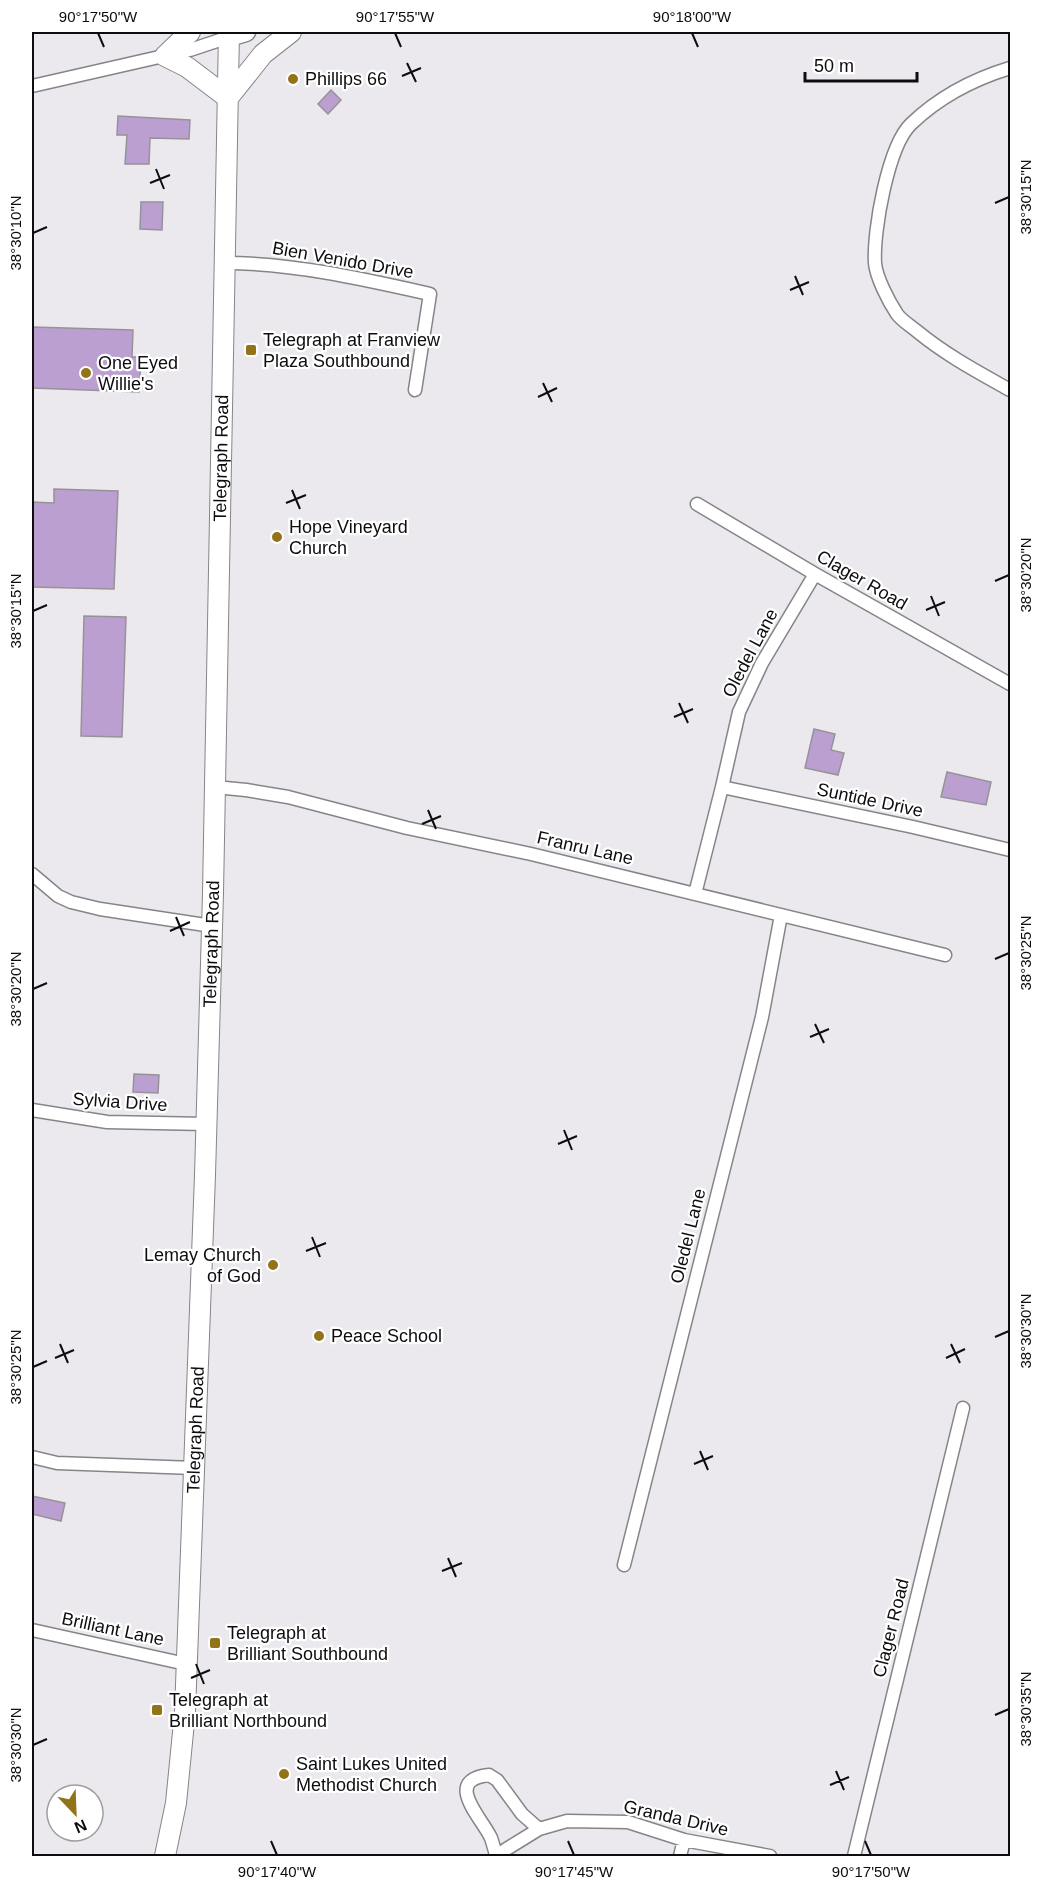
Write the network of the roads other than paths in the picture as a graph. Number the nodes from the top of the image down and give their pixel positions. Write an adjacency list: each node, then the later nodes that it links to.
1 (190, 32): 4 (main road)
2 (291, 32): 7 (main road)
3 (235, 33): 4 (street); 7 (main road, Telegraph Road)
4 (165, 56): 6 (street); 7 (main road)
5 (1011, 68): 10 (street)
6 (32, 86)
7 (228, 98): 8 (main road, Telegraph Road)
8 (225, 263): 9 (street, Bien Venido Drive); 14 (main road, Telegraph Road)
9 (415, 390)
10 (1011, 390)
11 (697, 504): 12 (street, Clager Road)
12 (815, 574): 13 (street, Clager Road); 15 (street, Oledel Lane)
13 (1011, 684)
14 (215, 787): 18 (street, Franru Lane); 20 (main road, Telegraph Road)
15 (722, 787): 16 (street, Suntide Drive); 18 (street, Oledel Lane)
16 (1011, 850)
17 (32, 874): 20 (street)
18 (695, 894): 19 (street, Franru Lane)
19 (781, 915): 21 (street, Franru Lane); 27 (street, Oledel Lane)
20 (212, 926): 23 (main road, Telegraph Road)
21 (945, 955)
22 (32, 1110): 23 (street, Sylvia Drive)
23 (206, 1124): 26 (main road, Telegraph Road)
24 (963, 1408): 36 (street, Clager Road)
25 (32, 1457): 26 (street)
26 (194, 1468): 29 (main road, Telegraph Road)
27 (624, 1565)
28 (32, 1630): 29 (street, Brilliant Lane)
29 (186, 1664): 32 (main road, Telegraph Road)
30 (539, 1829): 31 (street, Granda Drive); 33 (street, Granda Drive); 33 (street, Granda Drive)
31 (684, 1840): 34 (street); 35 (street, Granda Drive)
32 (165, 1857)
33 (498, 1857)
34 (680, 1857)
35 (770, 1857)
36 (854, 1857)

